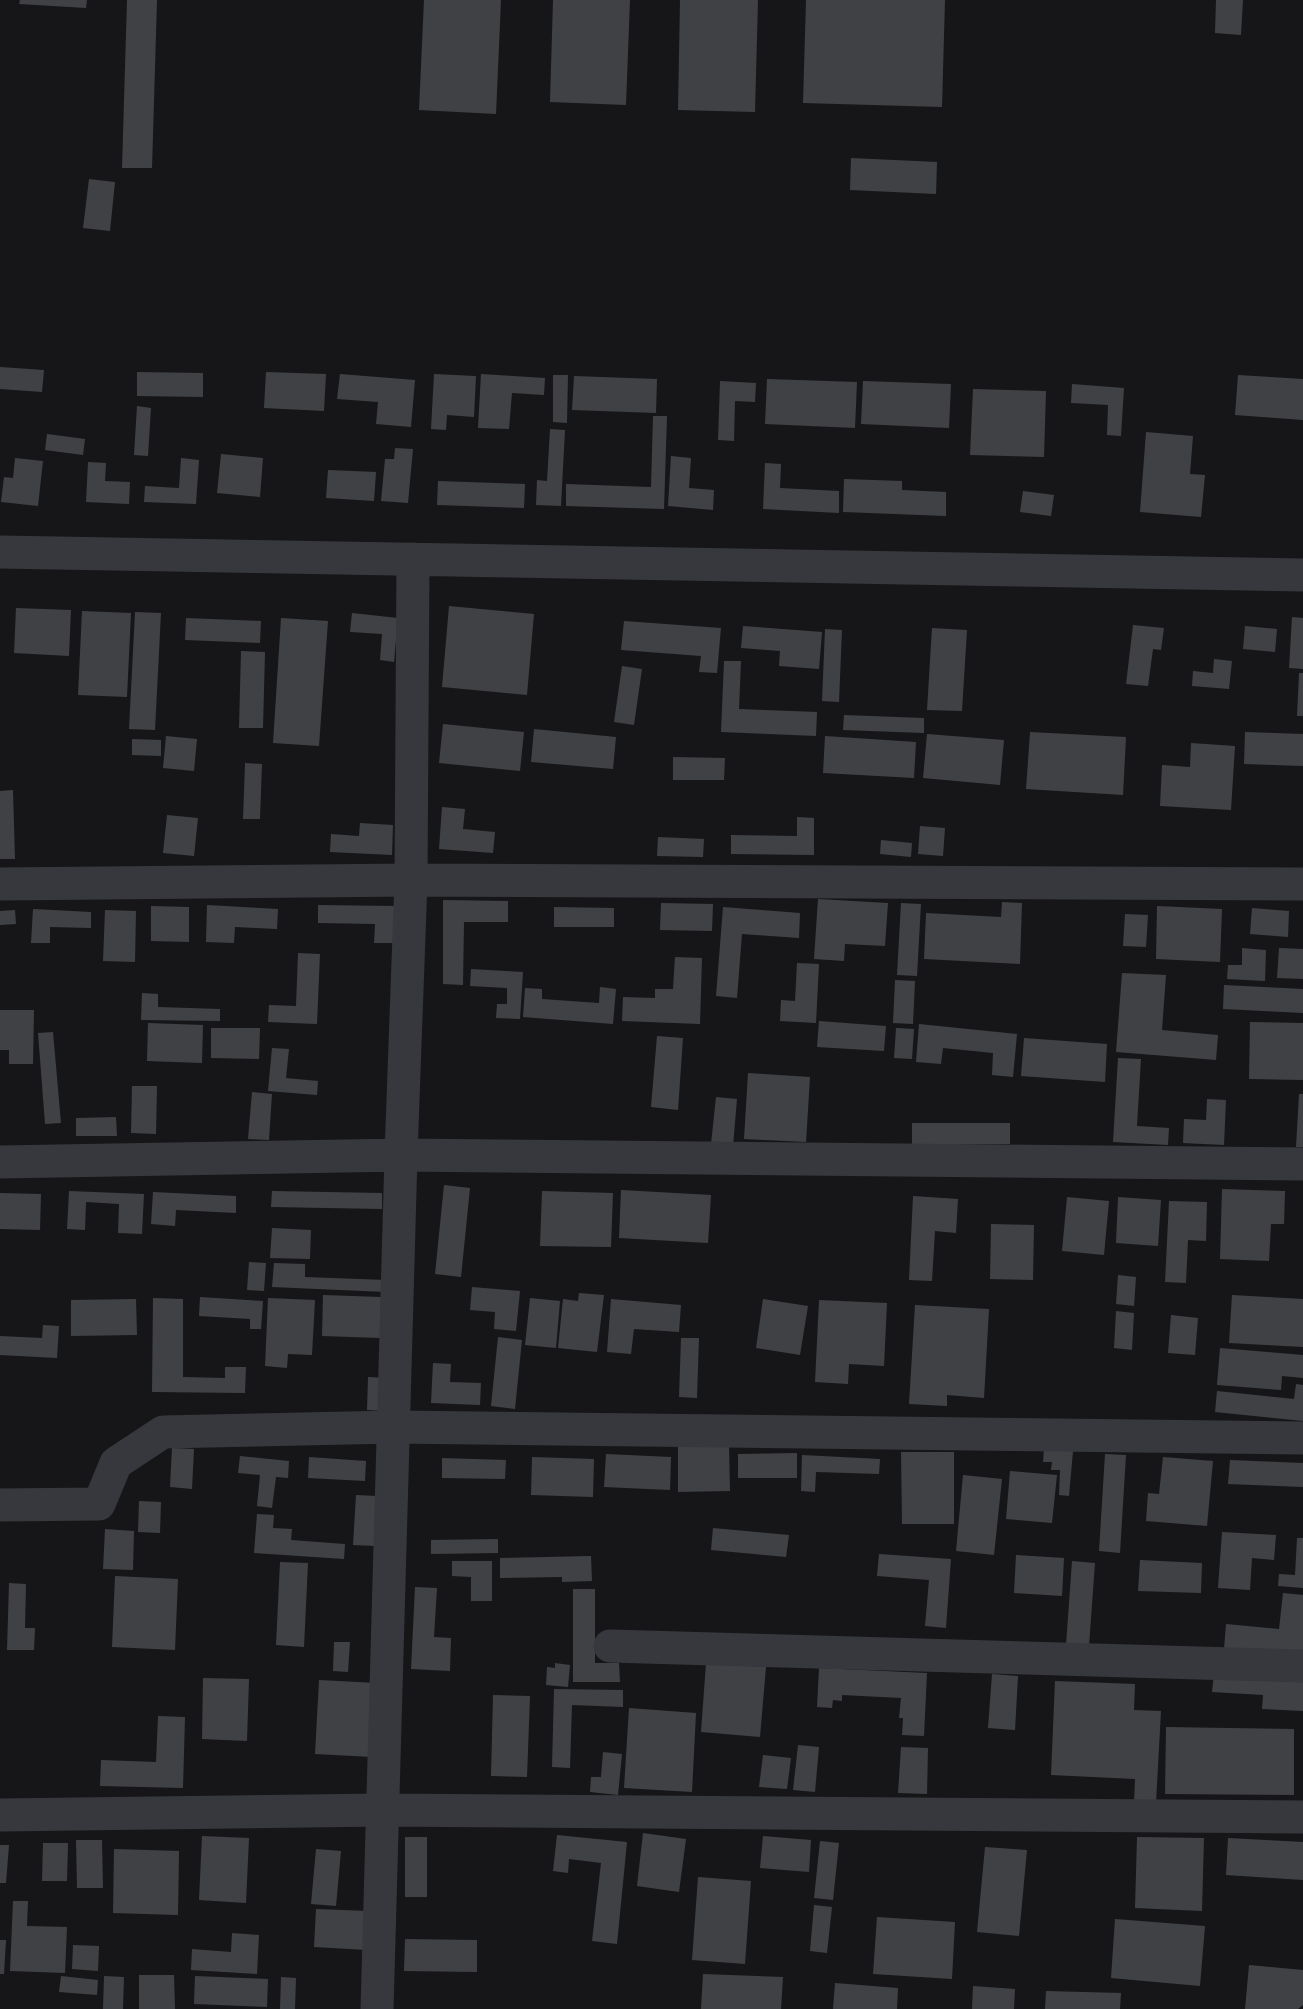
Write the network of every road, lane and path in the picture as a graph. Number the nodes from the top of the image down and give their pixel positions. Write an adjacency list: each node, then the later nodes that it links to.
1 (0, 552): 2 (street)
2 (413, 559): 3 (street); 4 (street)
3 (1303, 575)
4 (411, 880): 5 (street); 6 (street); 7 (street)
5 (0, 884)
6 (1303, 884)
7 (401, 1155): 8 (street); 9 (street); 10 (street)
8 (0, 1162)
9 (1303, 1164)
10 (394, 1427): 11 (street); 12 (street); 15 (street)
11 (1303, 1438)
12 (0, 1505)
13 (609, 1646): 14 (street)
14 (1303, 1666)
15 (382, 1810): 16 (street); 17 (street); 18 (street)
16 (0, 1815)
17 (1303, 1817)
18 (377, 2009)

